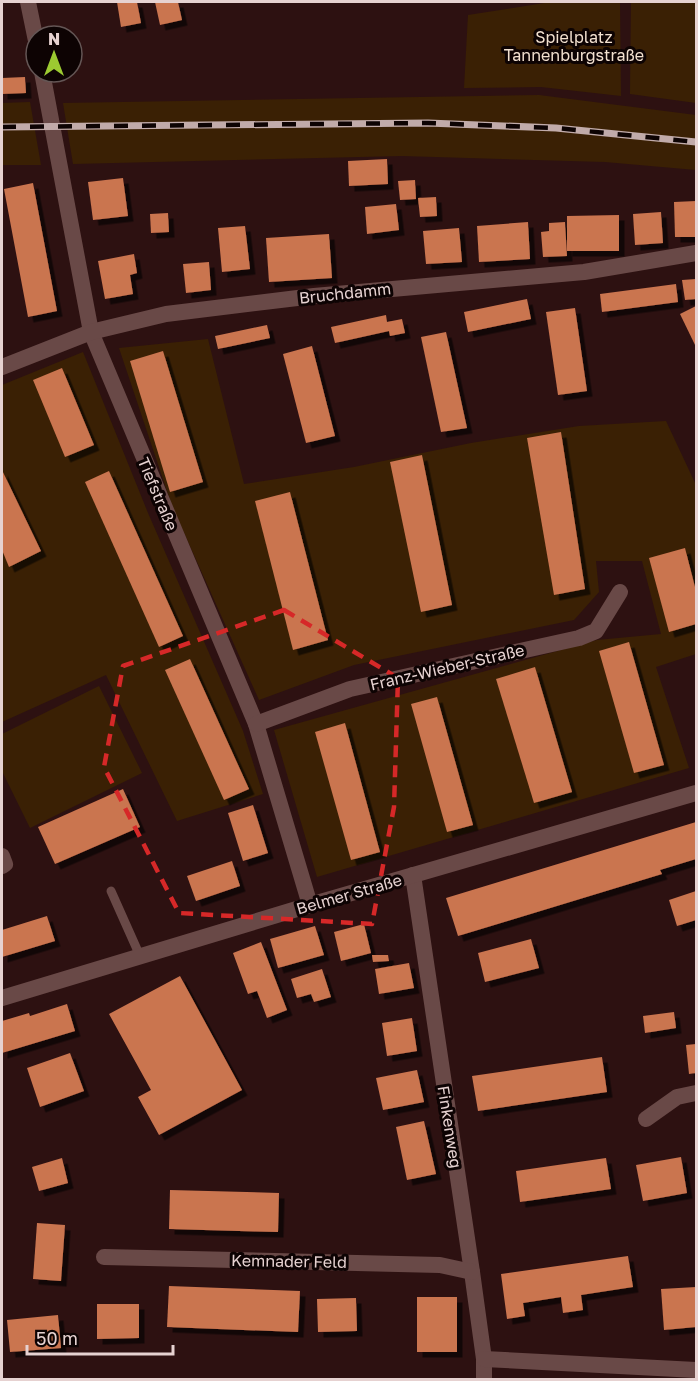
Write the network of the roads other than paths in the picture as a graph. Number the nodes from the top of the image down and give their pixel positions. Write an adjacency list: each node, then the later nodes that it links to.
1 (28, 2): 2 (street)
2 (33, 24)
3 (44, 84): 5 (street, Tiefstraße)
4 (696, 253): 5 (street, Bruchdamm)
5 (91, 332): 6 (street, Bruchdamm); 8 (street, Tiefstraße)
6 (2, 367)
7 (620, 591): 8 (street, Franz-Wieber-Straße)
8 (256, 724): 14 (street, Tiefstraße)
9 (696, 793): 12 (street, Belmer Straße)
10 (2, 856): 11 (street)
11 (2, 866)
12 (413, 875): 14 (street, Belmer Straße); 20 (street, Finkenweg)
13 (111, 891): 15 (lane)
14 (310, 905): 15 (street, Belmer Straße)
15 (140, 956): 16 (street, Belmer Straße)
16 (2, 998)
17 (696, 1093): 18 (street)
18 (646, 1119)
19 (104, 1257): 20 (street, Kemnader Feld)
20 (472, 1272): 21 (street, Finkenweg)
21 (484, 1359): 23 (street); 24 (street, Finkenweg)
22 (696, 1370): 23 (street)
23 (662, 1374)
24 (484, 1380)

